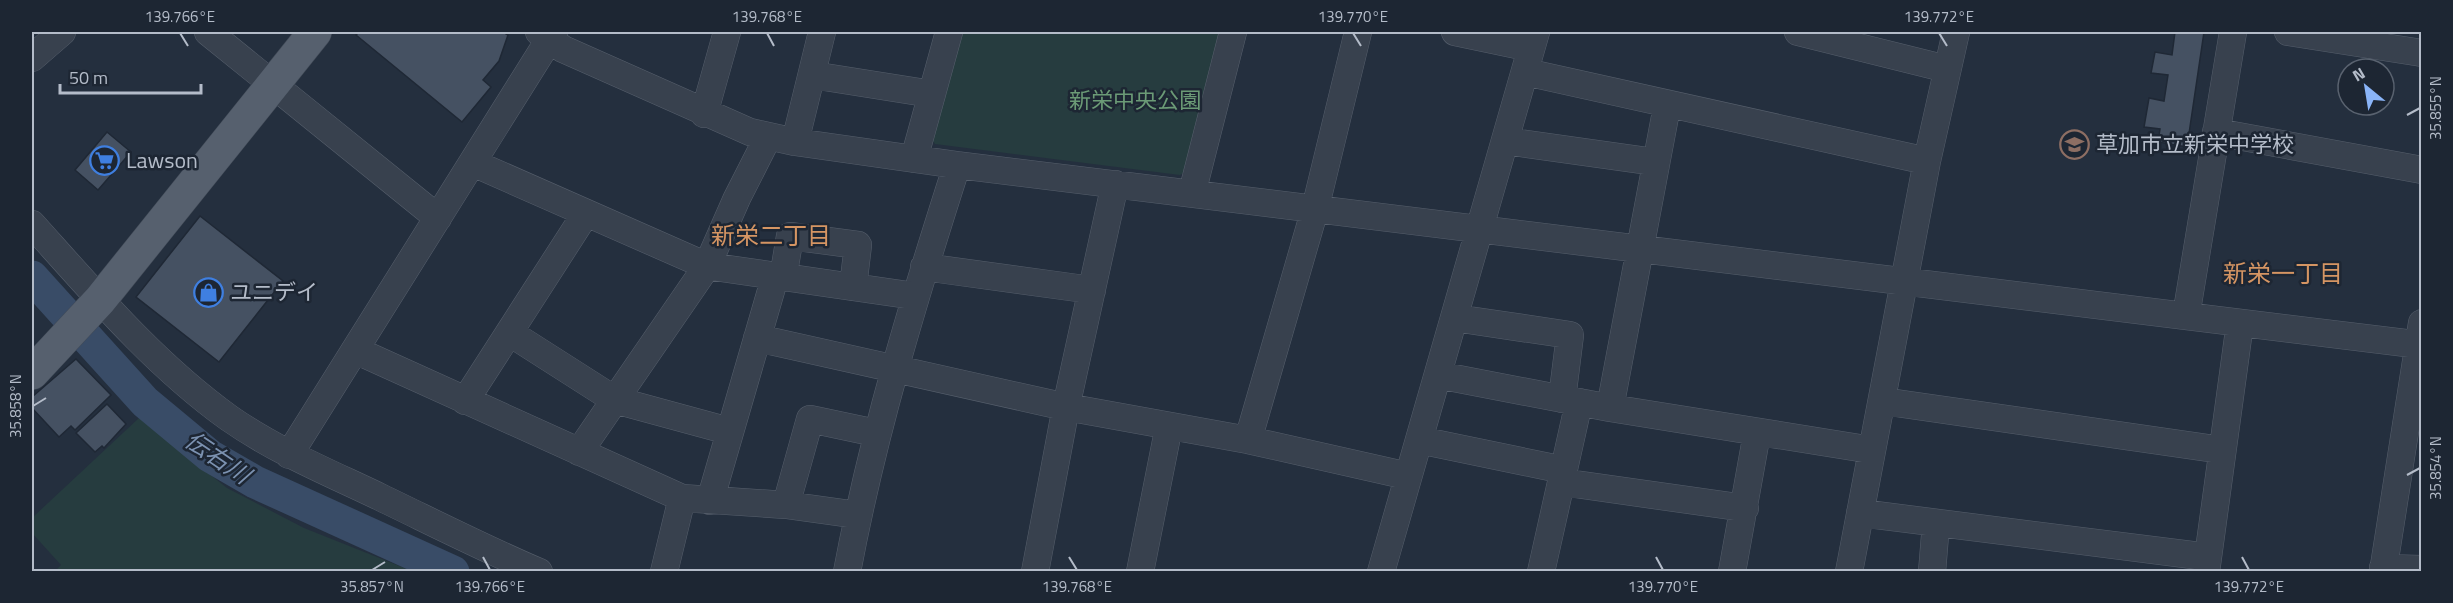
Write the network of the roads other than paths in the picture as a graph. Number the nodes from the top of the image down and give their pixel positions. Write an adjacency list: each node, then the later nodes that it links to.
1 (62, 32): 17 (street)
2 (208, 32): 20 (street)
3 (315, 32): 20 (main road)
4 (727, 32): 23 (street)
5 (822, 32): 19 (street)
6 (949, 32): 21 (street)
7 (1233, 32): 35 (street)
8 (1358, 32): 36 (street)
9 (1455, 32): 15 (street)
10 (1798, 32): 18 (street)
11 (1956, 32): 18 (street)
12 (2233, 32): 24 (street)
13 (2288, 32): 16 (street)
14 (548, 35): 23 (street); 31 (street)
15 (1531, 51): 22 (street); 26 (street)
16 (2421, 53)
17 (32, 57)
18 (1947, 69): 29 (street)
19 (812, 75): 21 (street); 27 (street)
20 (273, 86): 38 (street); 49 (main road)
21 (932, 94): 28 (street)
22 (1667, 106): 29 (street); 30 (street)
23 (704, 114): 25 (street)
24 (2216, 132): 33 (street); 50 (street)
25 (768, 137): 27 (street); 42 (street)
26 (1506, 141): 30 (street); 40 (street)
27 (795, 142): 28 (street)
28 (914, 159): 32 (street)
29 (1927, 160): 45 (street)
30 (1655, 162): 41 (street)
31 (474, 163): 37 (street); 38 (street)
32 (957, 165): 34 (street); 43 (street)
33 (2421, 170)
34 (1115, 184): 35 (street); 47 (street)
35 (1192, 193): 36 (street)
36 (1315, 209): 40 (street); 70 (street)
37 (586, 213): 42 (street); 53 (street)
38 (438, 218): 56 (street)
39 (32, 224): 49 (street)
40 (1481, 228): 41 (street); 51 (street)
41 (1638, 248): 45 (street); 65 (street)
42 (707, 266): 44 (street); 60 (street)
43 (924, 267): 47 (street); 48 (street)
44 (779, 277): 46 (street); 46 (street); 54 (street)
45 (1905, 282): 50 (street); 63 (street)
46 (853, 287): 48 (street)
47 (1092, 290): 64 (street)
48 (915, 296): 57 (street)
49 (94, 307): 58 (main road); 75 (street)
50 (2186, 316): 52 (street)
51 (1455, 318): 59 (street); 62 (street)
52 (2240, 323): 55 (street); 73 (street)
53 (510, 333): 60 (street); 61 (street)
54 (757, 338): 57 (street); 67 (street)
55 (2420, 338): 76 (street)
56 (355, 350): 61 (street); 75 (street)
57 (895, 370): 64 (street); 68 (street)
58 (32, 373)
59 (1438, 375): 62 (street); 71 (street)
60 (615, 400): 67 (street); 74 (street)
61 (465, 401): 74 (street)
62 (1570, 401): 65 (street); 78 (street)
63 (1882, 401): 72 (street); 73 (street)
64 (1066, 407): 66 (street); 92 (street)
65 (1611, 408): 69 (street)
66 (1169, 426): 70 (street); 93 (street)
67 (729, 431): 80 (street)
68 (876, 433): 81 (street); 84 (street)
69 (1757, 433): 72 (street); 82 (street)
70 (1248, 440): 77 (street)
71 (1419, 440): 77 (street); 78 (street)
72 (1872, 450): 83 (street)
73 (2222, 450): 86 (street)
74 (579, 452): 79 (street)
75 (289, 454): 89 (street)
76 (2411, 455): 87 (street)
77 (1408, 476): 94 (street)
78 (1563, 476): 82 (street); 95 (street)
79 (682, 498): 80 (street); 90 (street)
80 (710, 501): 81 (street)
81 (786, 505): 84 (street)
82 (1745, 508): 96 (street)
83 (1860, 513): 85 (street); 97 (street)
84 (858, 515): 91 (street)
85 (1936, 523): 86 (street); 98 (street)
86 (2207, 565)
87 (2383, 570): 88 (street)
88 (2421, 570)
89 (539, 572)
90 (664, 572)
91 (847, 572)
92 (1035, 572)
93 (1140, 572)
94 (1382, 572)
95 (1541, 572)
96 (1732, 572)
97 (1849, 572)
98 (1932, 572)

